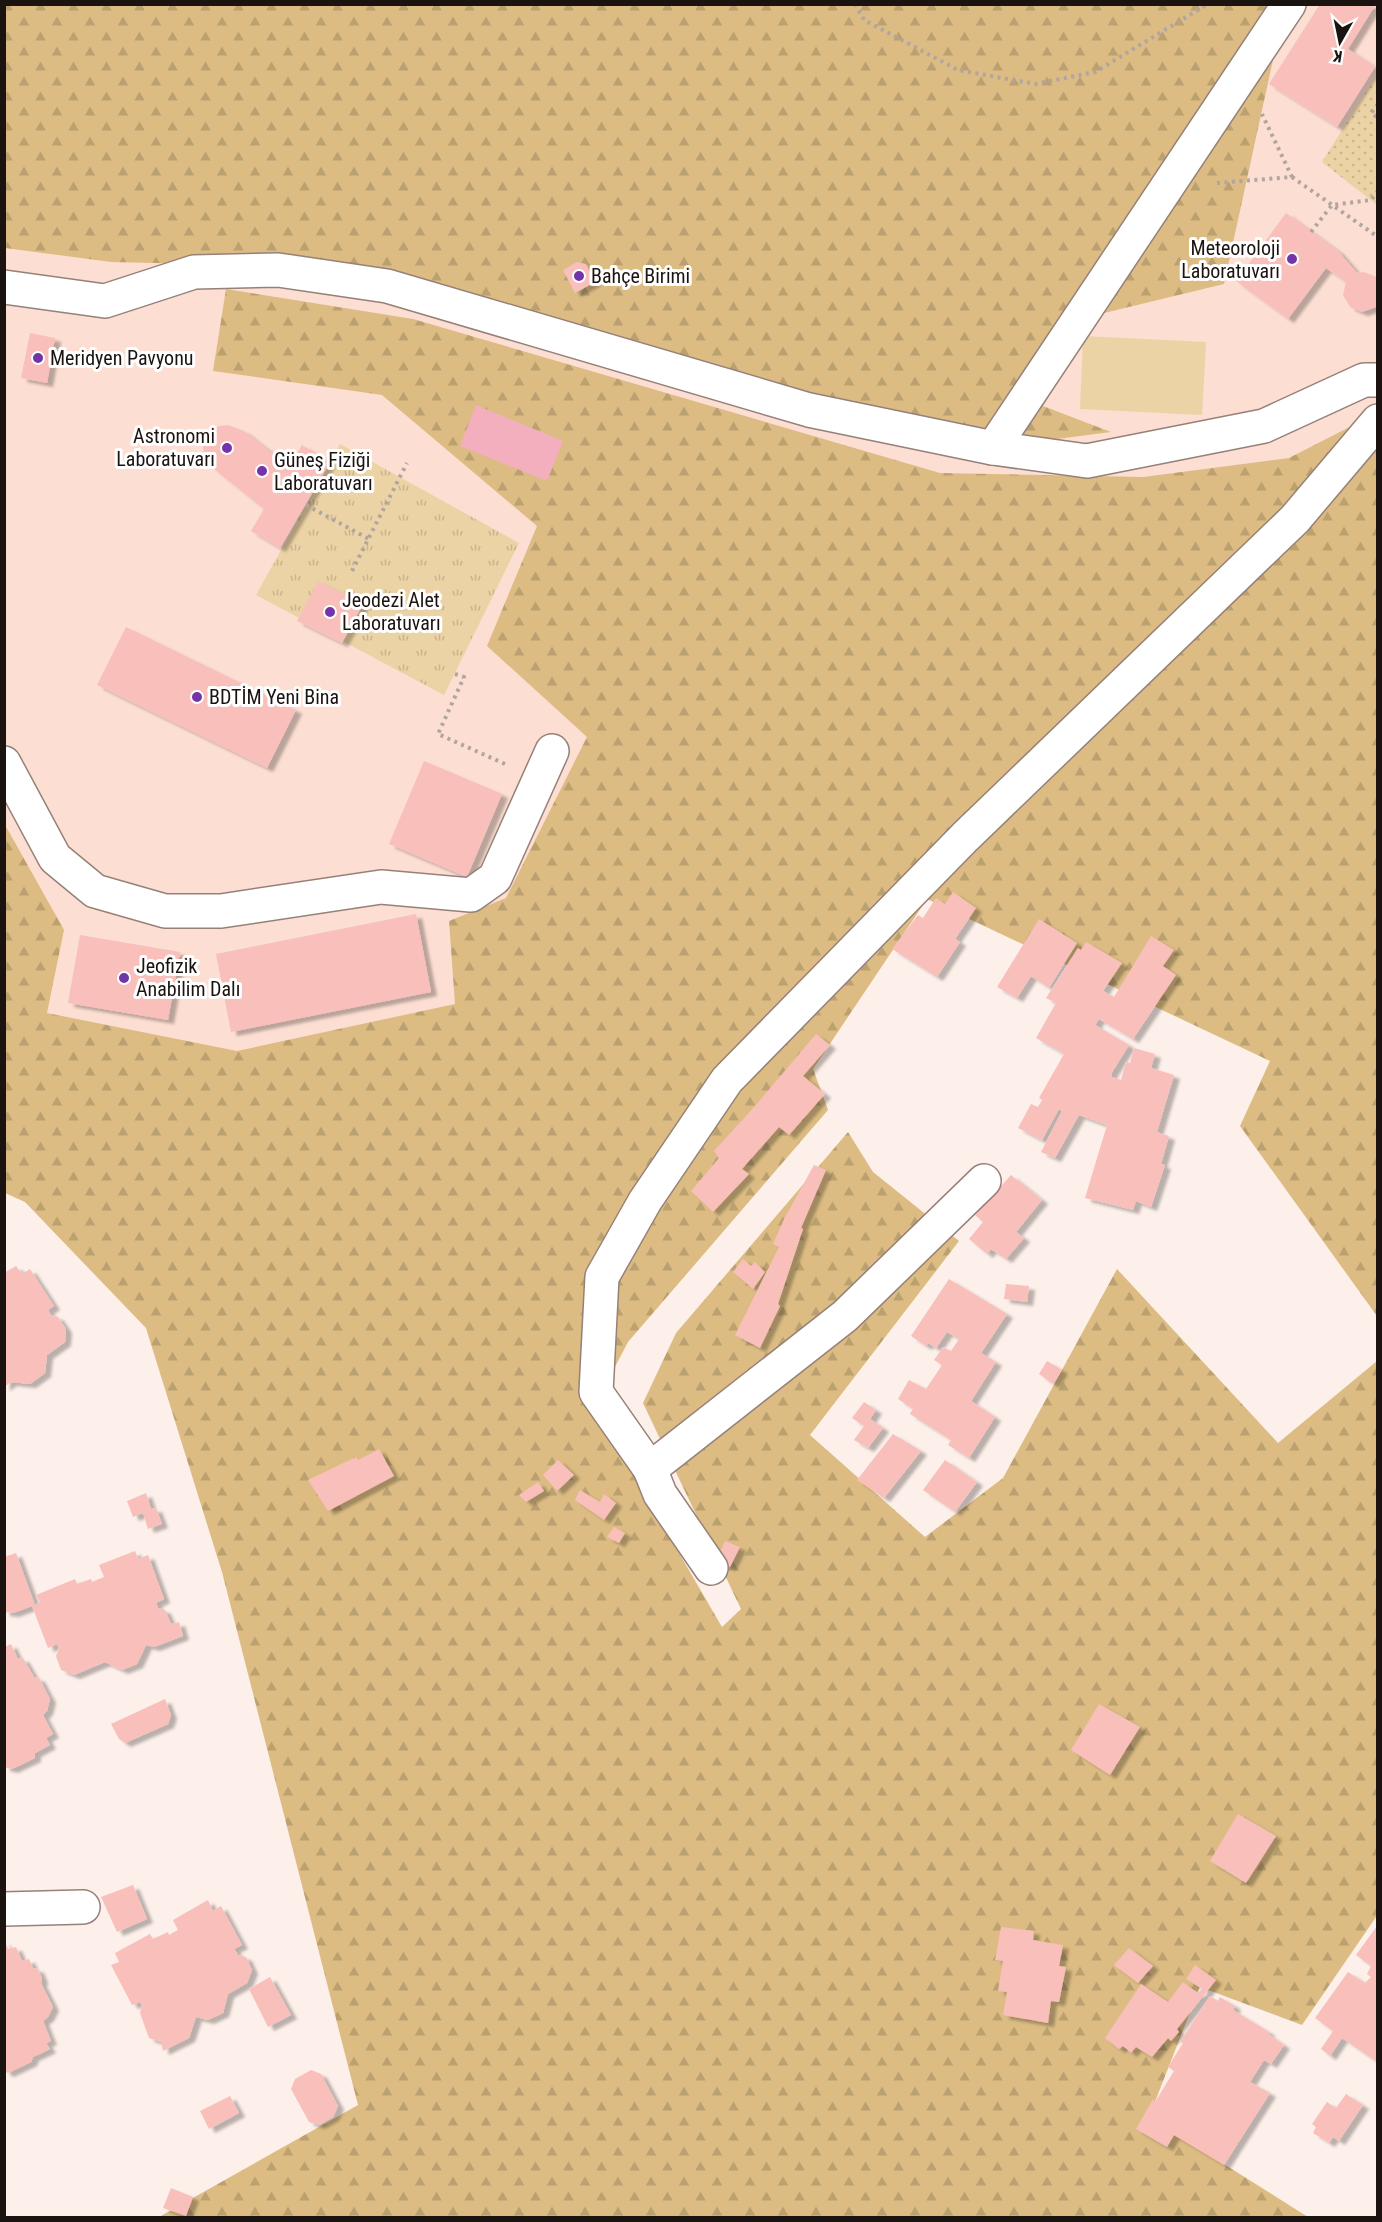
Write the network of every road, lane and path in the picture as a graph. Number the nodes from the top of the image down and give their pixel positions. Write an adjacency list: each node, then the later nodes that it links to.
1 (855, 4): 2 (path)
2 (1208, 4)
3 (1289, 4): 4 (street)
4 (1243, 74): 7 (path); 8 (street)
5 (1377, 104): 6 (path)
6 (1377, 118)
7 (1292, 177): 8 (path); 10 (path)
8 (1168, 186): 16 (street)
9 (1377, 191): 10 (path)
10 (1332, 205): 11 (path); 12 (path)
11 (1311, 232)
12 (1377, 237)
13 (4, 287): 16 (street)
14 (1373, 375): 16 (street)
15 (1377, 422): 25 (street)
16 (993, 448)
17 (408, 463): 19 (path)
18 (306, 505): 19 (path)
19 (369, 539): 20 (path)
20 (352, 571)
21 (455, 674): 23 (path)
22 (4, 764): 23 (street)
23 (545, 765)
24 (984, 1181): 25 (street)
25 (650, 1469): 26 (street)
26 (711, 1568)
27 (82, 1907): 28 (street)
28 (4, 1909)

